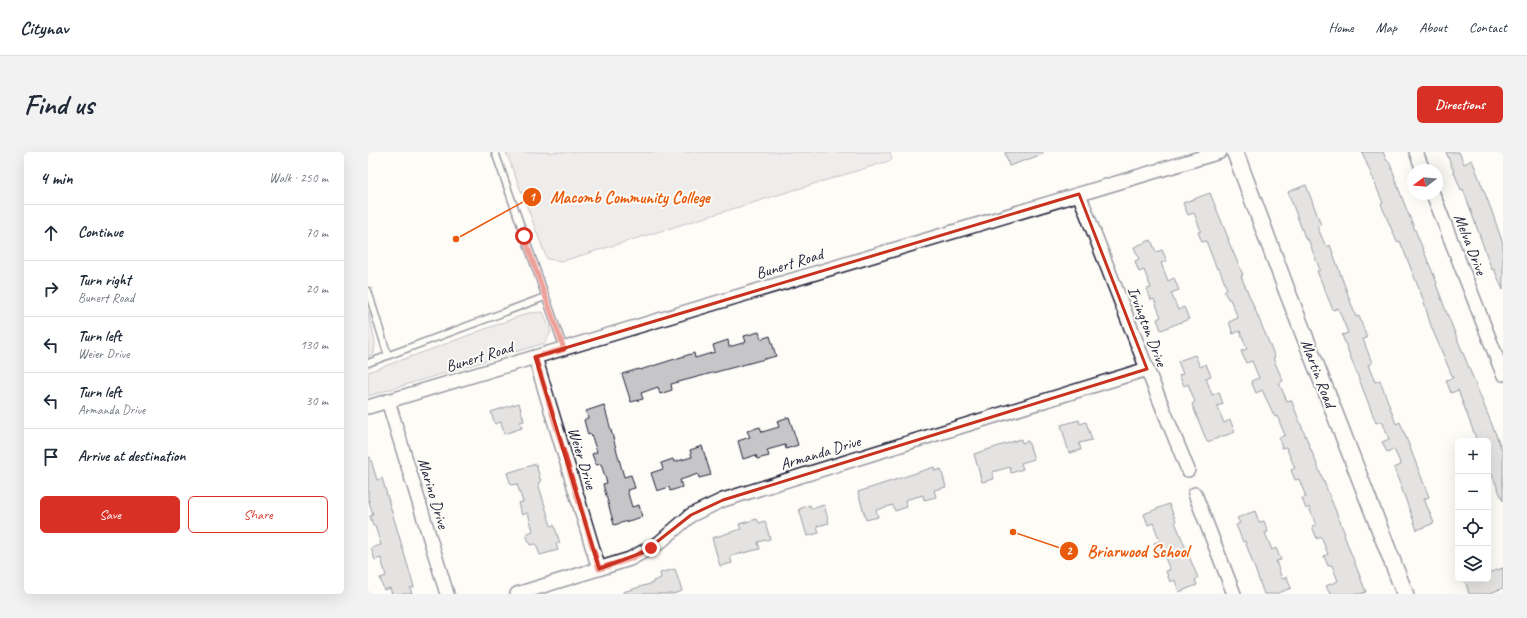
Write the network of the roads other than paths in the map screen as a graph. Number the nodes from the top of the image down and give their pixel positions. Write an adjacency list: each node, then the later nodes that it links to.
1 (495, 152): 9 (lane)
2 (1220, 152): 6 (street, Bunert Road)
3 (1235, 152): 25 (street, Martin Road)
4 (1416, 152): 5 (street)
5 (1421, 164)
6 (1079, 194): 11 (street, Bunert Road); 15 (street, Irvington Drive)
7 (1435, 200): 16 (street, Melva Drive)
8 (368, 291): 10 (lane)
9 (545, 297): 11 (lane); 12 (lane)
10 (370, 303): 12 (lane)
11 (564, 349): 13 (street, Bunert Road)
12 (388, 356): 14 (lane)
13 (535, 357): 17 (street, Bunert Road); 21 (street, Weier Drive)
14 (368, 363)
15 (1147, 369): 19 (street, Irvington Drive); 21 (street, Armanda Drive)
16 (1503, 374)
17 (388, 401): 18 (street, Bunert Road); 22 (street, Marino Drive)
18 (368, 407)
19 (1188, 470)
20 (1196, 494): 24 (street)
21 (599, 569): 23 (street, Armanda Drive)
22 (447, 594)
23 (517, 594)
24 (1234, 594)
25 (1405, 594)

